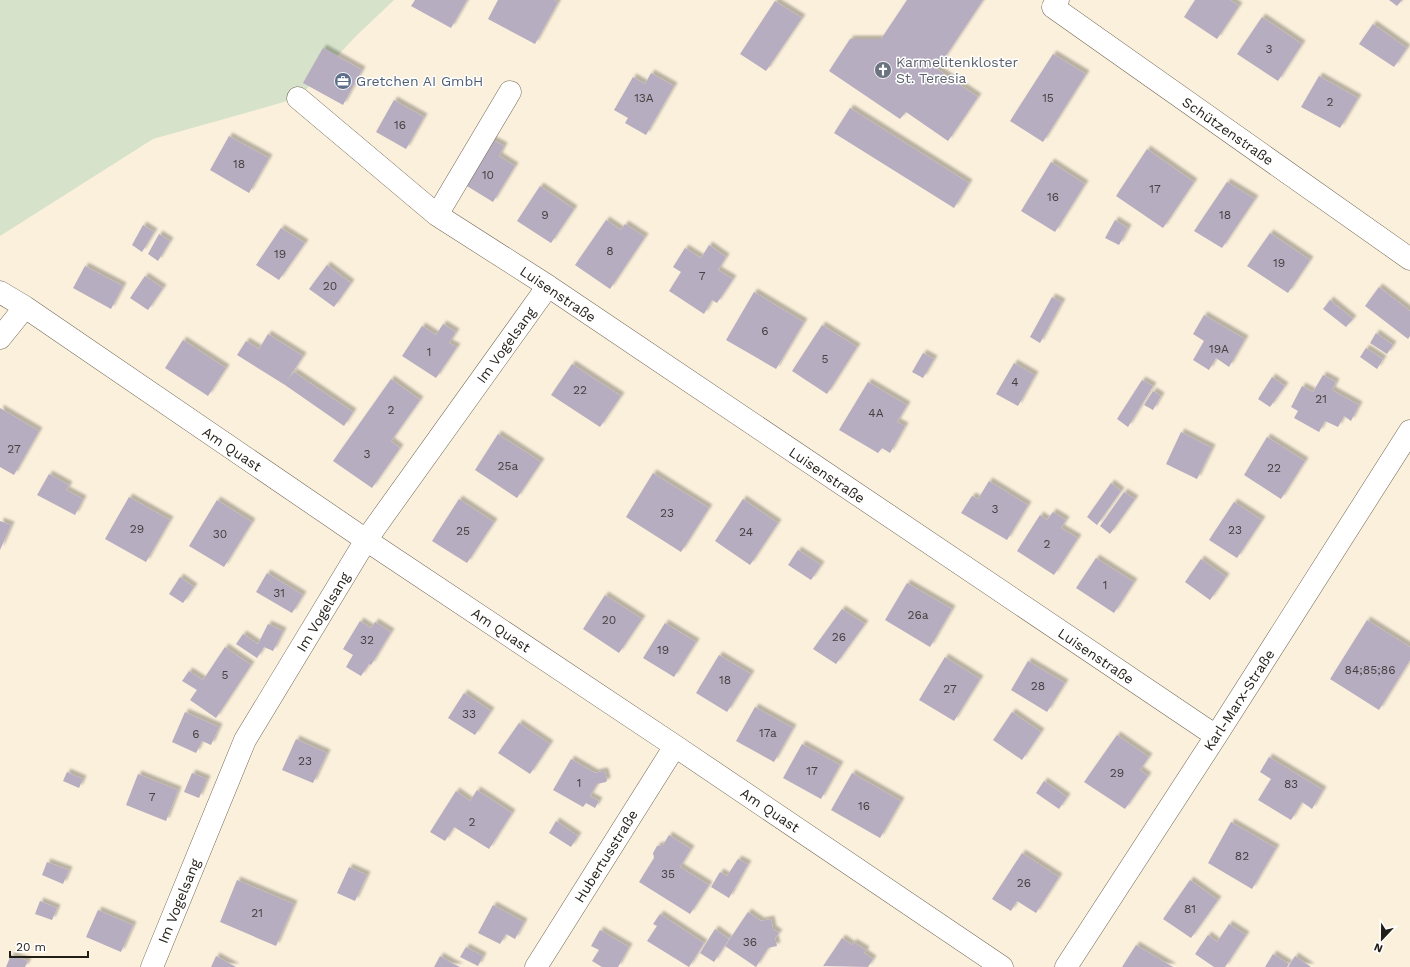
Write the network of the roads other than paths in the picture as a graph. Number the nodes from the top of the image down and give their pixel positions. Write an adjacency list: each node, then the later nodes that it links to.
1 (1058, 0): 5 (street, Schützenstraße)
2 (510, 92): 4 (street)
3 (298, 98): 4 (street, Luisenstraße)
4 (437, 215): 6 (street, Luisenstraße)
5 (1410, 259)
6 (548, 286): 11 (street, Im Vogelsang); 12 (street, Luisenstraße)
7 (0, 292): 8 (street, Am Quast)
8 (25, 306): 9 (street); 11 (street, Am Quast)
9 (0, 338)
10 (1410, 431): 12 (street, Karl-Marx-Straße)
11 (366, 540): 13 (street, Am Quast); 14 (street, Im Vogelsang)
12 (1216, 736): 17 (street, Karl-Marx-Straße)
13 (675, 746): 15 (street, Hubertusstraße); 16 (street, Am Quast)
14 (152, 967)
15 (536, 967)
16 (1002, 967)
17 (1066, 967)

